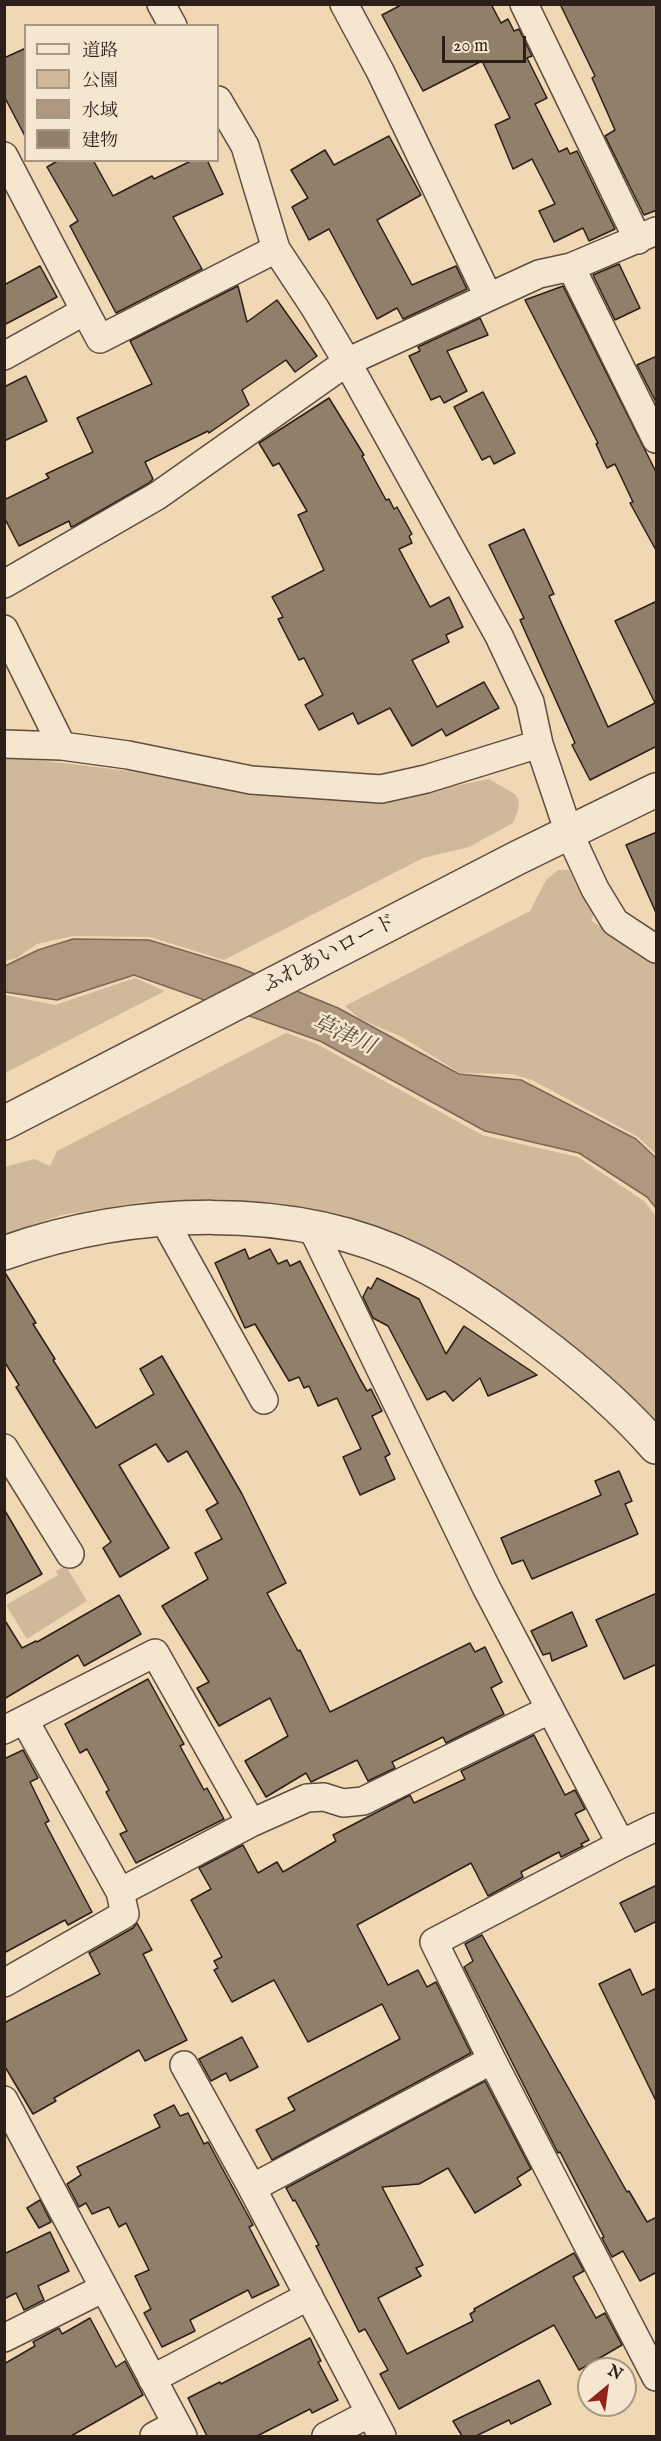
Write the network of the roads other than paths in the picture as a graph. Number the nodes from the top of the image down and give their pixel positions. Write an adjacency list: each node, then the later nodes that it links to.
1 (161, 4): 4 (street)
2 (344, 4): 10 (street)
3 (524, 4): 7 (street)
4 (173, 24)
5 (219, 102): 8 (street)
6 (4, 156): 11 (street)
7 (647, 235): 9 (street)
8 (276, 249): 11 (street); 13 (street)
9 (571, 267): 10 (street); 14 (street)
10 (488, 296): 13 (street)
11 (85, 311): 12 (street)
12 (4, 356)
13 (347, 362): 15 (street); 18 (street)
14 (657, 439)
15 (4, 584)
16 (4, 628): 19 (street)
17 (4, 744): 19 (street)
18 (539, 744): 19 (street); 21 (street)
19 (62, 746)
20 (657, 790): 21 (street, ふれあいロード)
21 (569, 833): 22 (street); 23 (street, ふれあいロード)
22 (657, 949)
23 (4, 1123)
24 (164, 1220): 25 (street); 26 (street); 27 (street)
25 (312, 1228): 28 (street); 31 (street)
26 (4, 1252)
27 (264, 1400)
28 (657, 1447)
29 (4, 1448): 30 (street)
30 (70, 1554)
31 (549, 1710): 33 (street); 35 (street)
32 (15, 1726): 33 (street); 36 (street)
33 (251, 1823): 36 (street)
34 (657, 1827): 35 (street)
35 (621, 1844): 38 (street)
36 (120, 1892): 37 (street)
37 (4, 1983)
38 (492, 2060): 42 (street); 46 (street)
39 (184, 2065): 42 (street)
40 (4, 2100): 41 (street)
41 (14, 2141): 43 (street)
42 (252, 2188): 44 (street)
43 (104, 2288): 45 (street); 47 (street)
44 (309, 2296): 47 (street); 48 (street)
45 (4, 2338)
46 (657, 2377)
47 (152, 2379): 49 (street)
48 (376, 2425): 50 (street)
49 (171, 2432)
50 (326, 2436)

